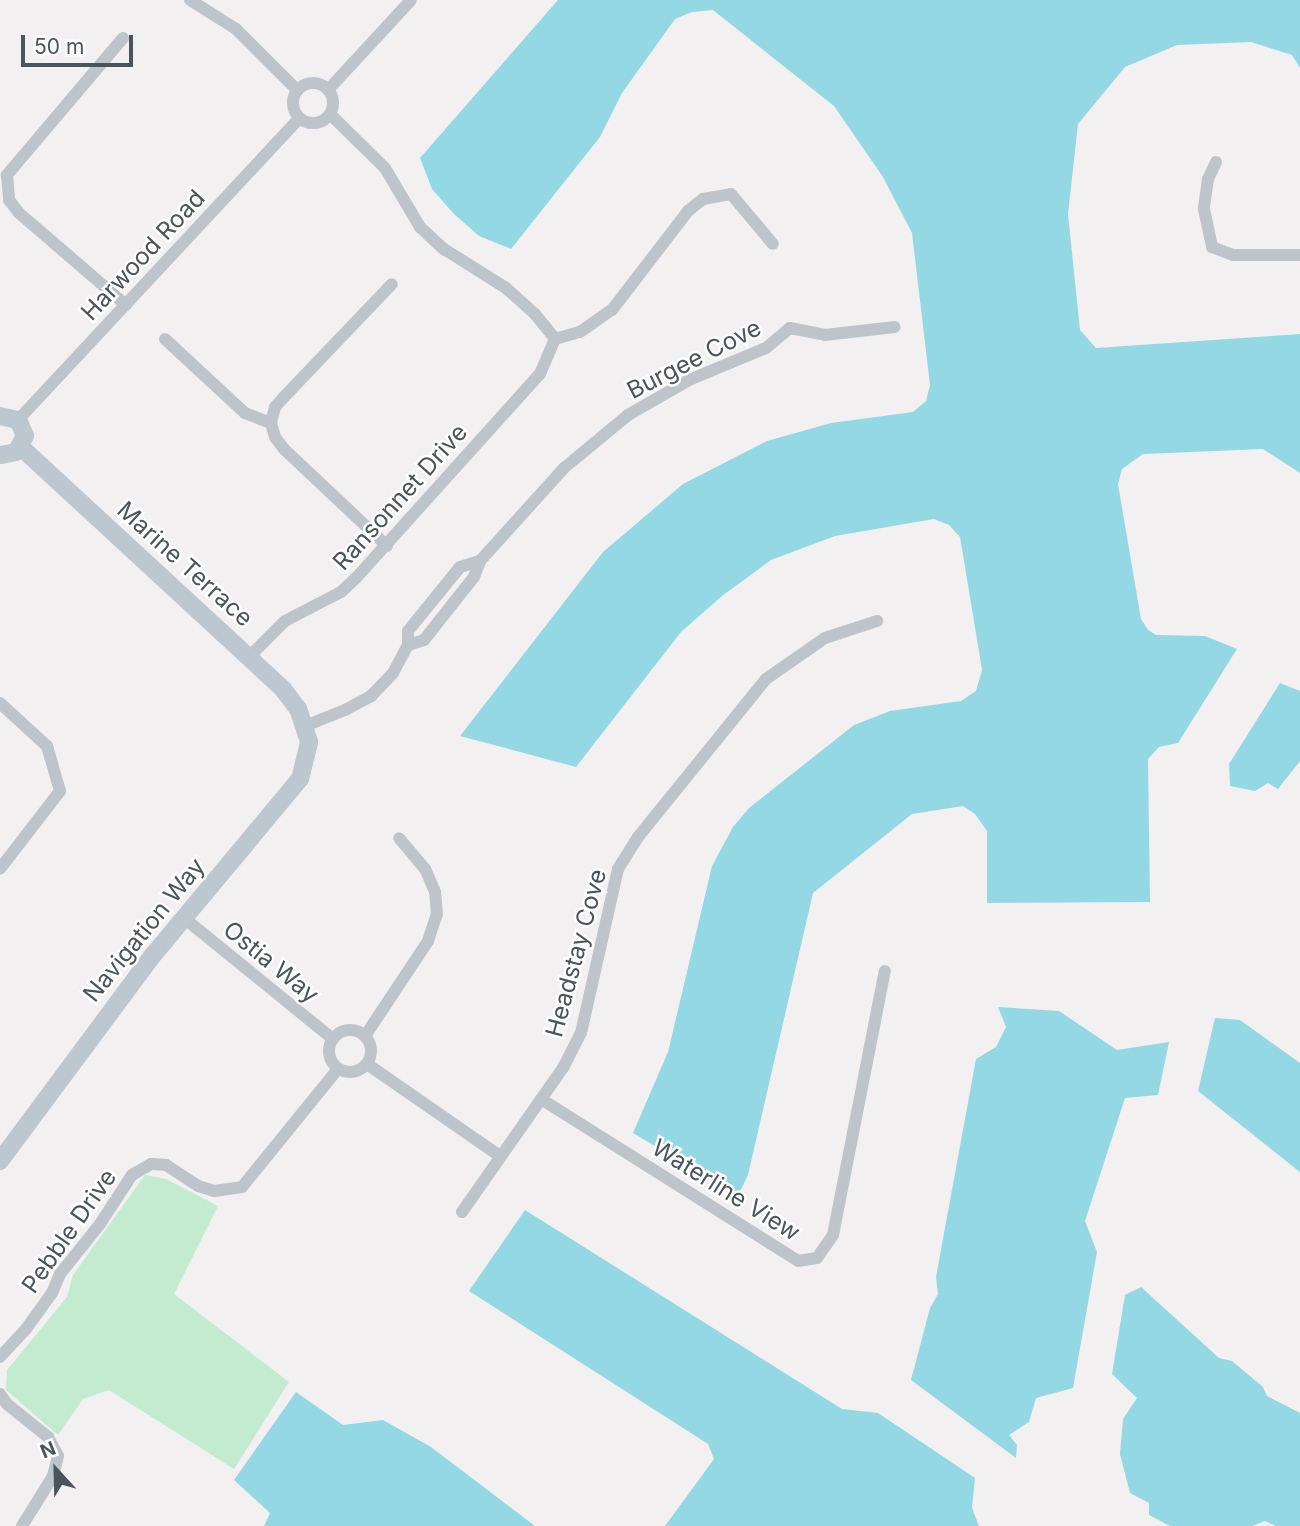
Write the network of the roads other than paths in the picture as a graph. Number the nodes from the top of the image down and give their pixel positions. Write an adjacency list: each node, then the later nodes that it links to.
1 (190, 0): 4 (street)
2 (411, 0): 5 (street)
3 (123, 38): 12 (street)
4 (297, 90): 5 (street); 7 (street)
5 (328, 90): 6 (street)
6 (330, 114): 7 (street); 15 (street)
7 (299, 119): 12 (street, Harwood Road)
8 (1216, 162): 10 (street)
9 (773, 244): 15 (street)
10 (1300, 255)
11 (392, 284): 17 (street)
12 (126, 305): 16 (street, Harwood Road)
13 (895, 327): 21 (street, Burgee Cove)
14 (164, 339): 17 (street)
15 (555, 339): 20 (street, Ransonnet Drive)
16 (9, 418): 18 (street)
17 (271, 423): 20 (street)
18 (21, 447): 19 (street); 24 (street, Marine Terrace)
19 (0, 455)
20 (387, 545): 24 (street, Ransonnet Drive)
21 (480, 561): 23 (street, Burgee Cove); 23 (street, Burgee Cove)
22 (877, 621): 35 (street, Headstay Cove)
23 (408, 645): 26 (street, Burgee Cove)
24 (250, 656): 26 (street, Marine Terrace)
25 (0, 703): 28 (street)
26 (305, 726): 29 (street, Navigation Way)
27 (399, 838): 31 (street)
28 (0, 869)
29 (184, 918): 32 (street, Ostia Way); 37 (street, Navigation Way)
30 (885, 971): 35 (street, Waterline View)
31 (365, 1036): 32 (street); 33 (street)
32 (332, 1039): 34 (street)
33 (367, 1064): 34 (street); 36 (street)
34 (338, 1069): 39 (street, Pebble Drive)
35 (541, 1099): 36 (street, Headstay Cove)
36 (500, 1156): 38 (street, Headstay Cove)
37 (0, 1161)
38 (462, 1212)
39 (0, 1357)
40 (0, 1394): 41 (street)
41 (22, 1526)

